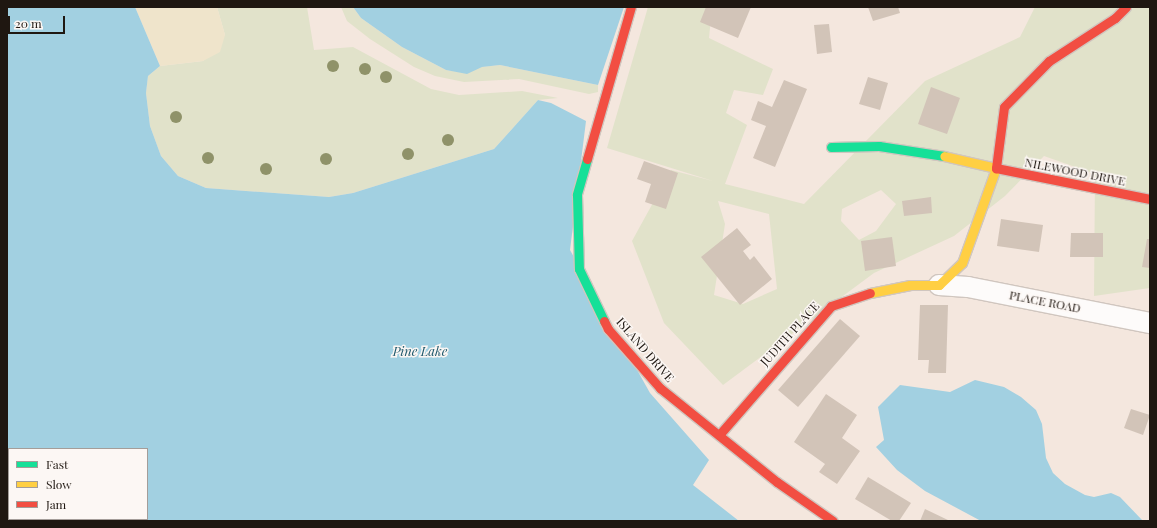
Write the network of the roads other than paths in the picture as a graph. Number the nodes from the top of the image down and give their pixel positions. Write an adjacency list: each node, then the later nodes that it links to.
1 (631, 7): 8 (street, ISLAND DRIVE)
2 (1126, 7): 4 (street)
3 (831, 147): 4 (street, NILEWOOD DRIVE)
4 (996, 168): 5 (street, NILEWOOD DRIVE); 6 (street)
5 (1150, 199)
6 (939, 285): 7 (street, PLACE ROAD); 8 (street, JUDITH PLACE)
7 (1150, 323)
8 (719, 435): 9 (street, ISLAND DRIVE)
9 (833, 521)

